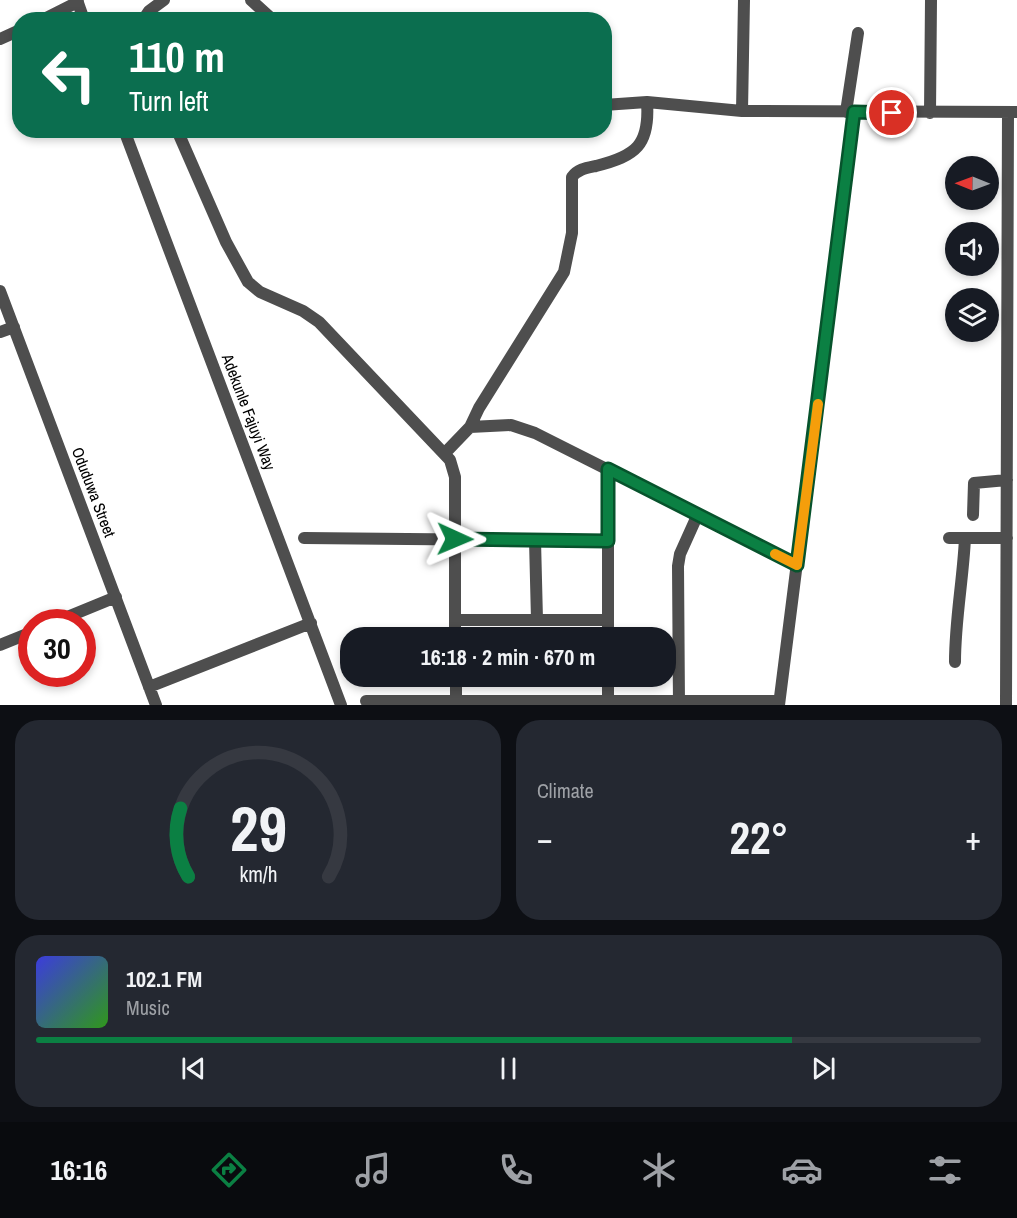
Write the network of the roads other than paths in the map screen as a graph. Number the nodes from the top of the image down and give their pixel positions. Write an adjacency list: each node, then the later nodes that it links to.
1 (164, 0): 7 (street)
2 (251, 0): 8 (street)
3 (744, 0): 12 (street)
4 (931, 0): 15 (street)
5 (78, 1): 6 (street)
6 (57, 12)
7 (148, 12)
8 (264, 12)
9 (858, 33): 13 (street)
10 (647, 102): 11 (street); 12 (street); 22 (street)
11 (612, 104)
12 (742, 111): 13 (street)
13 (850, 112): 15 (street); 35 (street)
14 (1013, 112): 15 (street); 18 (street)
15 (930, 114)
16 (127, 138): 41 (street, Adekunle Fajuyi Way)
17 (180, 138): 23 (street)
18 (1013, 270): 25 (street)
19 (0, 291): 20 (street, Oduduwa Street)
20 (14, 327): 21 (street); 36 (street, Oduduwa Street)
21 (0, 332)
22 (470, 428): 23 (street); 24 (street)
23 (445, 453): 32 (street)
24 (608, 469): 26 (street); 34 (street)
25 (1011, 487): 27 (street); 31 (street)
26 (698, 514): 35 (street); 52 (street)
27 (973, 515)
28 (304, 538): 32 (street)
29 (949, 538): 30 (street)
30 (965, 538): 31 (street); 47 (street)
31 (1007, 538): 44 (street)
32 (455, 539): 33 (street); 38 (street)
33 (535, 540): 34 (street); 39 (street)
34 (608, 541): 40 (street)
35 (797, 565): 54 (street)
36 (116, 597): 37 (street); 48 (street, Oduduwa Street)
37 (87, 609)
38 (455, 620): 39 (street); 42 (street)
39 (537, 620): 40 (street)
40 (608, 620): 43 (street)
41 (311, 623): 48 (street); 56 (street, Adekunle Fajuyi Way)
42 (455, 627)
43 (608, 627)
44 (1012, 635): 57 (street)
45 (18, 638): 46 (street)
46 (0, 645)
47 (955, 662)
48 (149, 687): 55 (street, Oduduwa Street)
49 (608, 687): 53 (street)
50 (366, 701): 51 (street)
51 (456, 702): 53 (street)
52 (679, 702): 53 (street); 54 (street)
53 (608, 703)
54 (779, 703)
55 (156, 705)
56 (341, 705)
57 (1006, 705)

